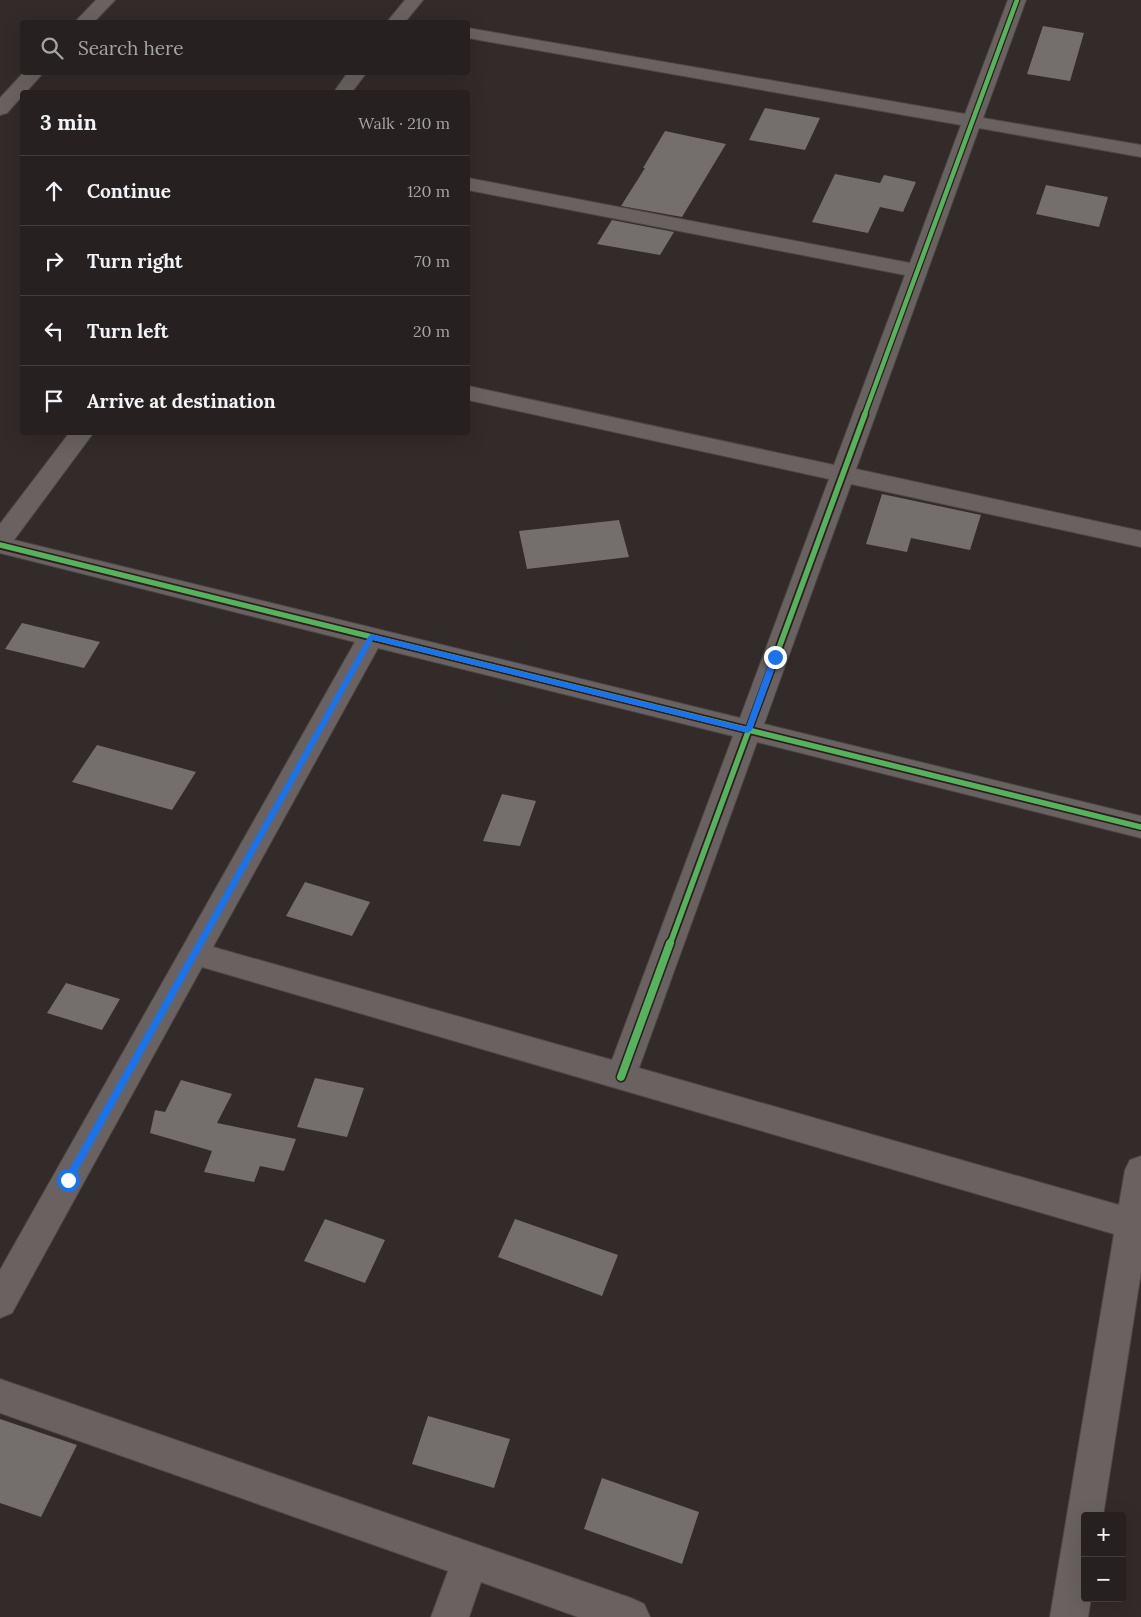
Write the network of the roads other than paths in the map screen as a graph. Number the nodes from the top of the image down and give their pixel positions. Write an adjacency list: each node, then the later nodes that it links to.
1 (106, 0): 4 (street)
2 (414, 0): 5 (street)
3 (1017, 0): 11 (street)
4 (86, 20)
5 (402, 20)
6 (470, 33): 11 (street)
7 (32, 75): 10 (street)
8 (356, 75): 9 (street)
9 (344, 90)
10 (9, 99)
11 (972, 122): 12 (street); 14 (street)
12 (1141, 151)
13 (470, 184): 14 (street)
14 (917, 271): 17 (street)
15 (470, 393): 17 (street)
16 (80, 435): 19 (street)
17 (842, 474): 18 (street); 22 (street)
18 (1141, 539)
19 (0, 540)
20 (0, 545): 21 (street)
21 (371, 637): 22 (street); 24 (street)
22 (748, 730): 23 (street); 25 (street)
23 (1141, 827)
24 (194, 953): 25 (street); 28 (street)
25 (621, 1077): 27 (street)
26 (1141, 1170): 27 (street)
27 (1132, 1224): 30 (street)
28 (0, 1302)
29 (0, 1396): 32 (street)
30 (1087, 1512)
31 (1081, 1544): 35 (street)
32 (470, 1560): 33 (street); 34 (street)
33 (450, 1617)
34 (631, 1617)
35 (1069, 1617)

